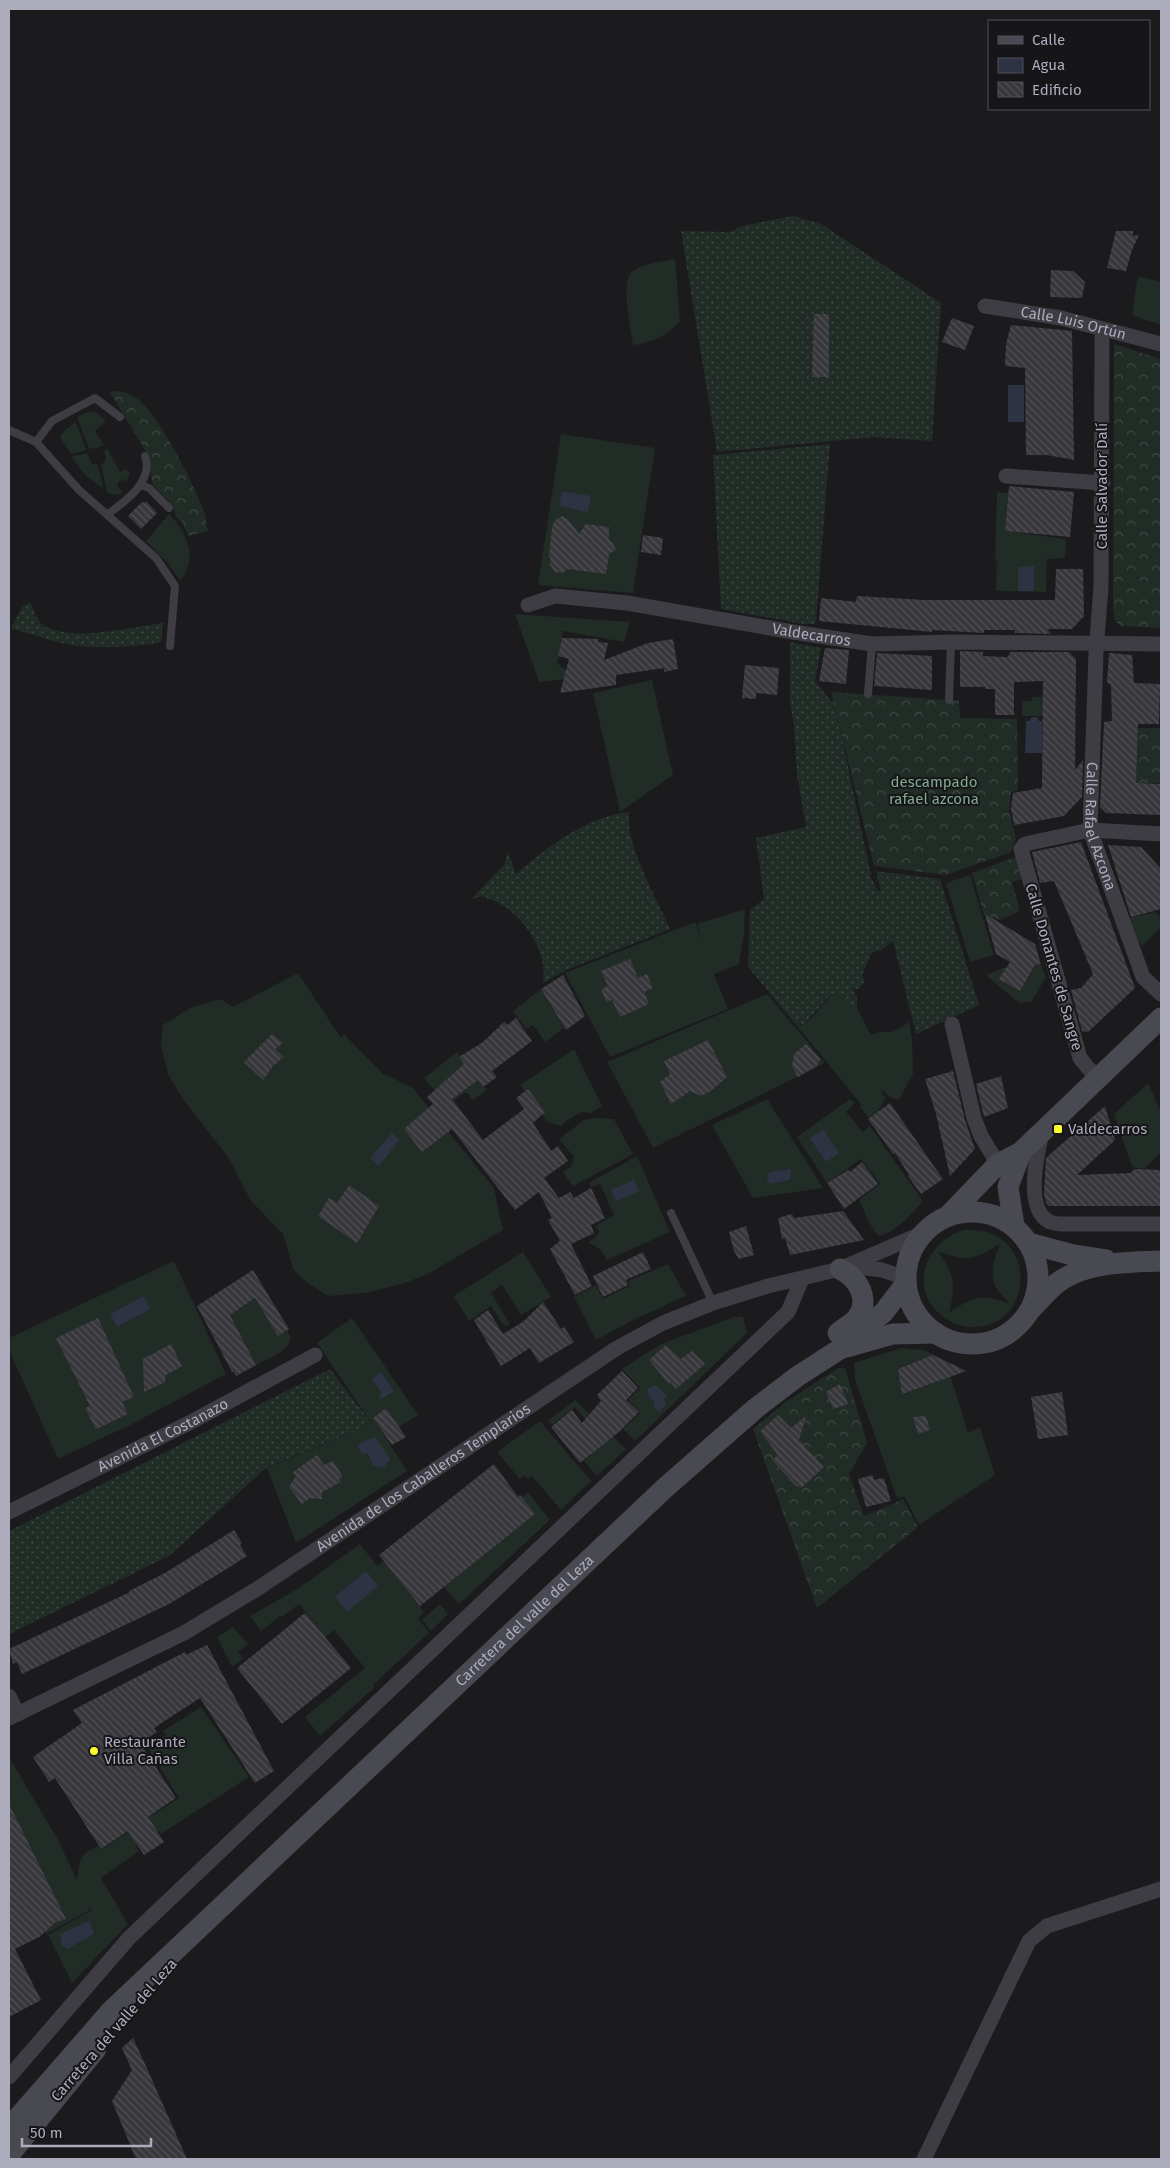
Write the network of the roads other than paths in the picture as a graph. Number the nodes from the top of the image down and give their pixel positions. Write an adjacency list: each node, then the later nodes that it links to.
1 (984, 306): 2 (street, Calle Luis Ortún)
2 (1102, 329): 3 (street, Calle Luis Ortún); 9 (street, Calle Salvador Dalí)
3 (1161, 344)
4 (120, 417): 6 (lane)
5 (9, 430): 6 (lane)
6 (36, 442): 12 (lane)
7 (145, 456): 10 (lane)
8 (1006, 476): 9 (street)
9 (1103, 483): 16 (street, Calle Salvador Dalí)
10 (140, 485): 11 (lane); 12 (lane)
11 (169, 508)
12 (108, 514): 18 (lane)
13 (528, 605): 15 (street, Valdecarros)
14 (951, 642): 15 (street, Valdecarros); 16 (street, Valdecarros); 20 (lane)
15 (872, 644): 19 (lane)
16 (1097, 644): 17 (street, Valdecarros); 21 (street, Calle Rafael Azcona)
17 (1161, 644)
18 (170, 646)
19 (868, 694)
20 (949, 700)
21 (1090, 830): 22 (street); 23 (street, Calle Rafael Azcona); 26 (street, Calle Donantes de Sangre)
22 (1161, 834)
23 (1161, 994)
24 (1161, 1018): 26 (main road)
25 (952, 1024): 29 (street)
26 (1098, 1080): 27 (main road)
27 (1042, 1133): 28 (main road); 33 (street)
28 (1021, 1152): 29 (main road); 30 (main road)
29 (998, 1164): 30 (main road); 32 (main road)
30 (1008, 1188): 34 (main road)
31 (671, 1214): 42 (lane)
32 (950, 1215): 34 (main road); 35 (main road)
33 (1161, 1224)
34 (1014, 1226): 36 (main road)
35 (923, 1233): 39 (street, Avenida de los Caballeros Templarios); 41 (main road)
36 (1028, 1243): 38 (main road); 43 (main road)
37 (1161, 1261): 38 (main road)
38 (1124, 1262): 43 (main road)
39 (844, 1268): 40 (street, Avenida de los Caballeros Templarios); 41 (street, Avenida de los Caballeros Templarios); 47 (main road)
40 (802, 1279): 42 (street, Avenida de los Caballeros Templarios); 53 (street)
41 (906, 1281): 44 (main road); 45 (main road)
42 (713, 1302): 50 (street, Avenida de los Caballeros Templarios)
43 (1029, 1311): 44 (main road)
44 (936, 1333): 45 (main road)
45 (840, 1349): 47 (main road, Carretera del valle del Leza)
46 (315, 1354): 48 (street, Avenida El Costanazo)
47 (756, 1408): 52 (main road, Carretera del valle del Leza)
48 (9, 1512)
49 (9, 1696): 50 (street)
50 (14, 1716)
51 (1161, 1889): 56 (street)
52 (222, 1907): 54 (main road, Carretera del valle del Leza); 55 (main road, Carretera del valle del Leza)
53 (9, 2077)
54 (9, 2128)
55 (9, 2155)
56 (924, 2159)

